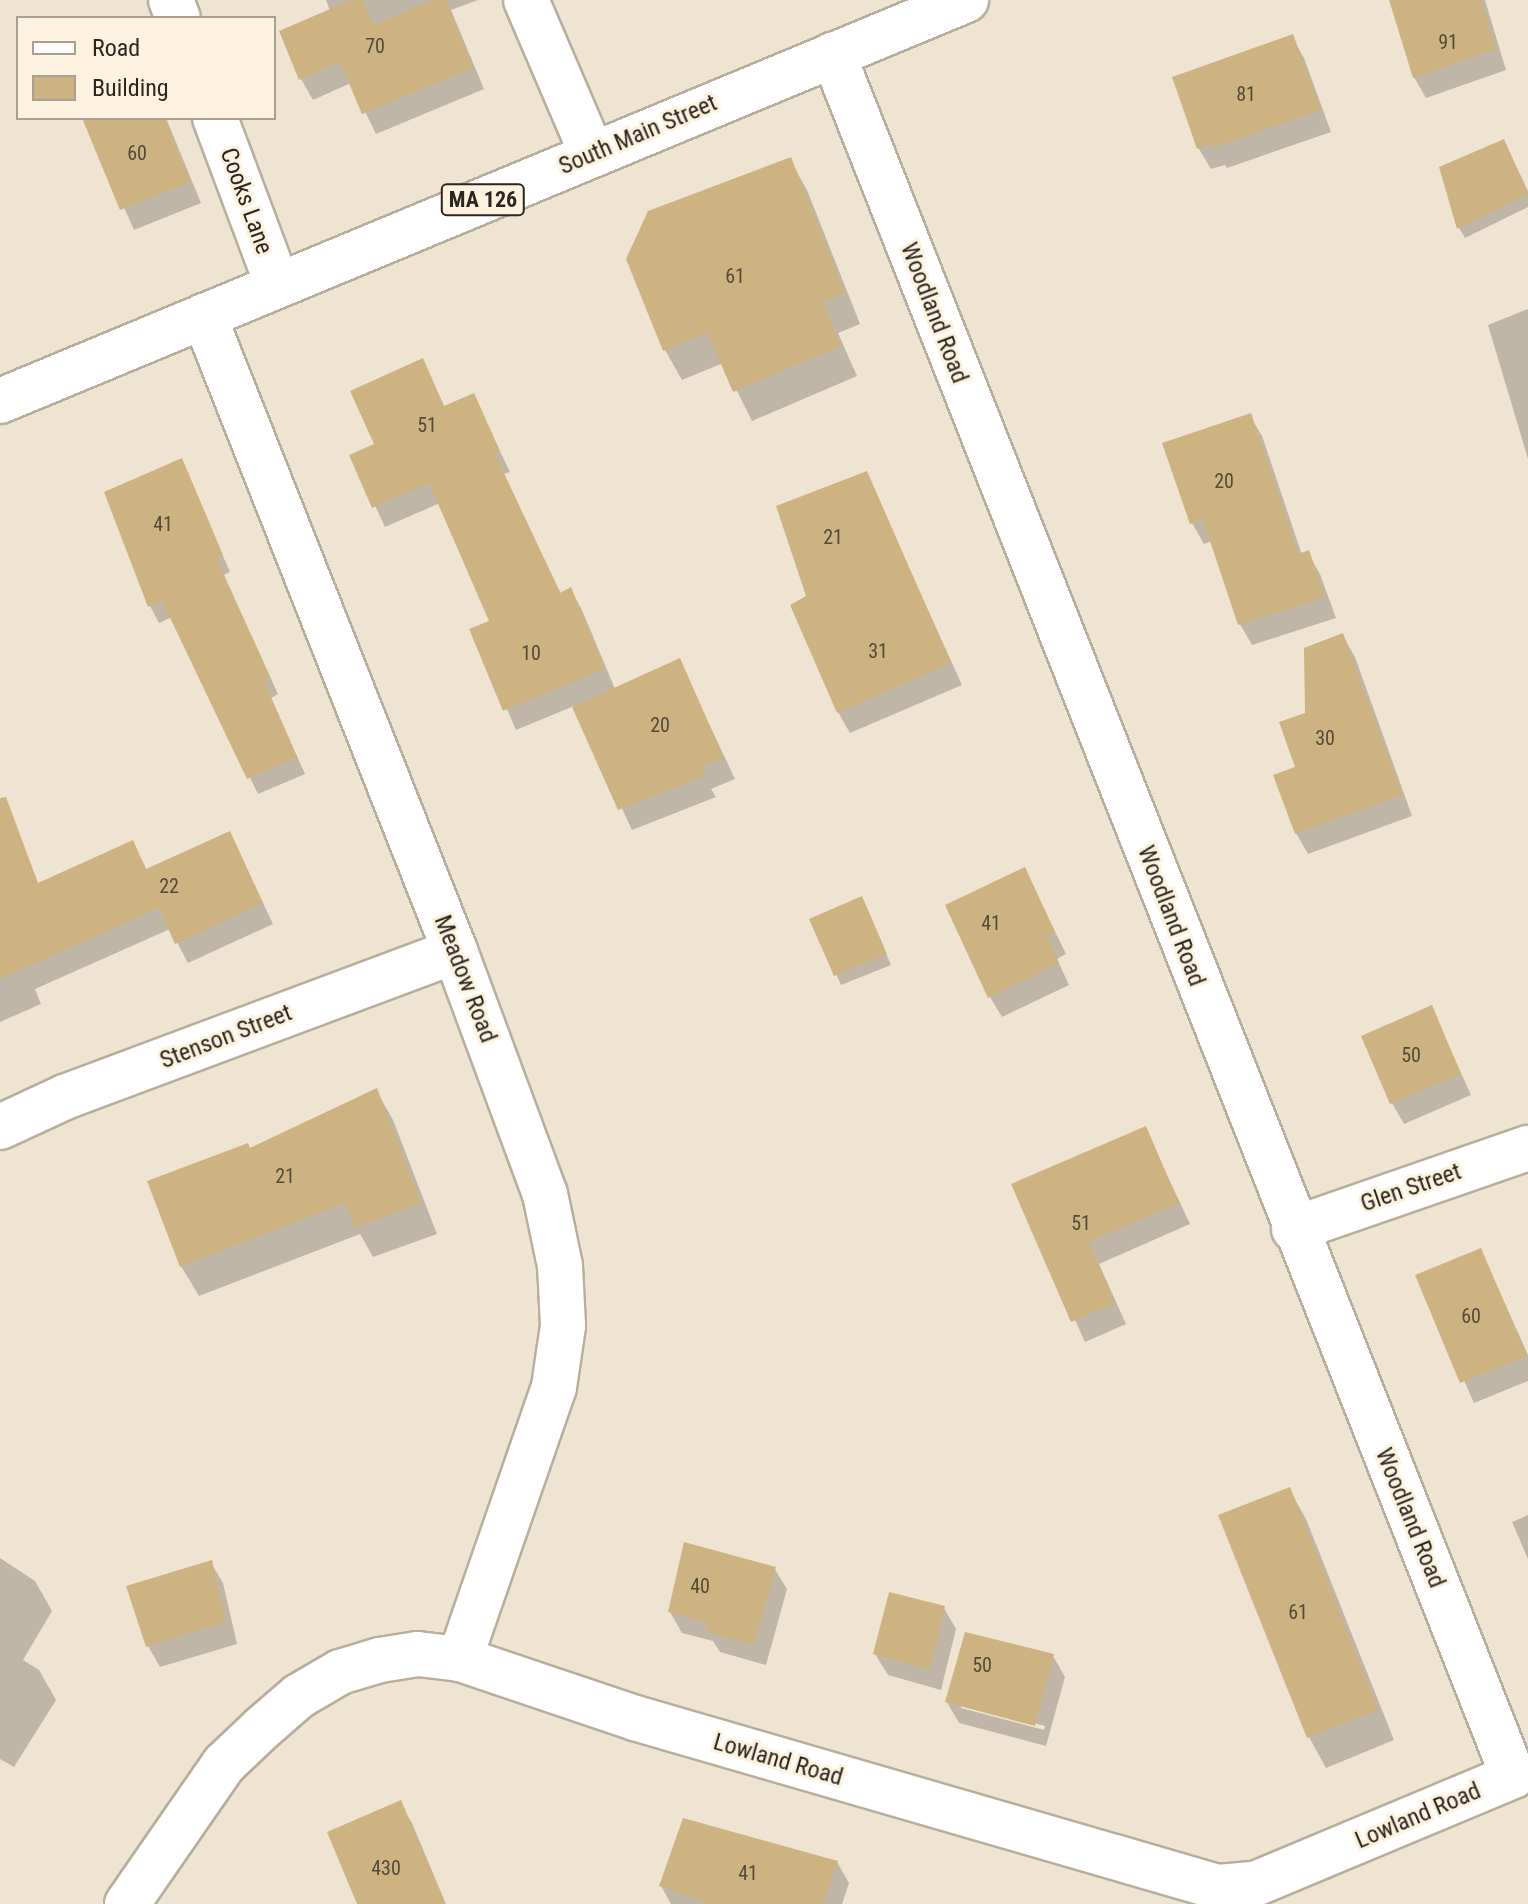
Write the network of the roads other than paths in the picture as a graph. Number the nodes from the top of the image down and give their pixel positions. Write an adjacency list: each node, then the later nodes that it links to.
1 (526, 0): 5 (street)
2 (966, 0): 3 (street, South Main Street / MA 126)
3 (833, 54): 5 (street, South Main Street / MA 126); 12 (street, Woodland Road)
4 (216, 120): 6 (street, Cooks Lane)
5 (592, 154): 6 (street, South Main Street / MA 126)
6 (277, 284): 7 (street, South Main Street / MA 126)
7 (204, 316): 8 (street, South Main Street / MA 126); 9 (street, Meadow Road)
8 (0, 401)
9 (455, 951): 10 (street, Stenson Street); 13 (street, Meadow Road)
10 (0, 1127)
11 (1528, 1148): 12 (street, Glen Street)
12 (1294, 1229): 14 (street, Woodland Road)
13 (460, 1659): 14 (street, Lowland Road); 15 (street, Lowland Road)
14 (1513, 1776)
15 (127, 1904)

